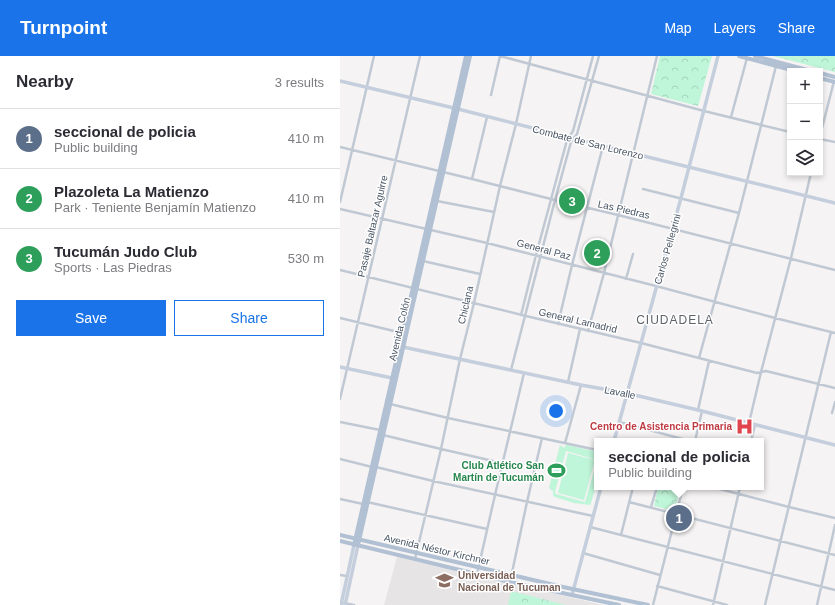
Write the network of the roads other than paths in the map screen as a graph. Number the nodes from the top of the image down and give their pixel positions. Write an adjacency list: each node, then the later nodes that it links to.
1 (374, 56): 24 (street)
2 (420, 56): 27 (street, Pasaje Baltazar Aguirre)
3 (466, 56): 30 (main road, Avenida Colón)
4 (470, 56): 30 (main road, Avenida Colón)
5 (500, 56): 14 (street); 25 (street)
6 (531, 56): 14 (street, Chiclana)
7 (593, 56): 20 (street)
8 (599, 56): 21 (street)
9 (657, 56): 26 (street)
10 (718, 56): 31 (street, Carlos Pellegrini)
11 (739, 56): 13 (main road)
12 (755, 56): 16 (main road)
13 (747, 58): 15 (main road); 33 (street)
14 (529, 63): 20 (street); 34 (street, Chiclana)
15 (776, 66): 17 (main road); 35 (street)
16 (800, 68)
17 (787, 69)
18 (823, 74): 22 (main road)
19 (823, 78): 22 (main road)
20 (587, 79): 21 (street); 28 (street)
21 (592, 80): 26 (street); 29 (street)
22 (835, 80): 36 (street)
23 (340, 81): 24 (street, Combate de San Lorenzo)
24 (366, 87): 27 (street, Combate de San Lorenzo); 44 (street)
25 (490, 95)
26 (647, 96): 31 (street); 45 (street)
27 (410, 97): 30 (street, Combate de San Lorenzo); 46 (street, Pasaje Baltazar Aguirre)
28 (580, 107): 29 (street); 38 (street)
29 (584, 108): 39 (street)
30 (456, 109): 32 (street, Combate de San Lorenzo); 48 (main road, Avenida Colón)
31 (704, 111): 33 (street); 47 (street, Carlos Pellegrini)
32 (487, 116): 34 (street, Combate de San Lorenzo); 50 (street)
33 (731, 118): 35 (street)
34 (516, 124): 38 (street, Combate de San Lorenzo); 52 (street, Chiclana)
35 (761, 125): 37 (street); 51 (street)
36 (823, 126)
37 (787, 130)
38 (568, 137): 39 (street, Combate de San Lorenzo); 56 (street)
39 (573, 139): 42 (street, Combate de San Lorenzo); 58 (street)
40 (823, 139): 41 (street)
41 (835, 142)
42 (603, 146): 45 (street, Combate de San Lorenzo); 61 (street)
43 (340, 147): 44 (street, Las Piedras)
44 (352, 150): 46 (street, Las Piedras); 59 (street)
45 (633, 154): 47 (street, Combate de San Lorenzo); 65 (street)
46 (396, 160): 48 (street, Las Piedras); 66 (street, Pasaje Baltazar Aguirre)
47 (688, 167): 51 (street, Combate de San Lorenzo); 55 (street, Carlos Pellegrini)
48 (442, 172): 50 (street, Las Piedras); 57 (main road, Avenida Colón); 68 (main road, Avenida Colón)
49 (810, 176): 54 (street)
50 (472, 178): 52 (street, Las Piedras)
51 (747, 181): 54 (street, Combate de San Lorenzo); 64 (street)
52 (500, 186): 56 (street, Las Piedras); 63 (street, Chiclana)
53 (643, 189): 55 (street)
54 (805, 196): 60 (street, Combate de San Lorenzo); 74 (street)
55 (681, 198): 64 (street); 67 (street, Carlos Pellegrini)
56 (551, 199): 58 (street, Las Piedras); 72 (street)
57 (437, 200): 63 (street); 68 (main road, Avenida Colón)
58 (555, 200): 61 (street, Las Piedras); 73 (street)
59 (340, 202)
60 (835, 203)
61 (587, 208): 65 (street, Las Piedras); 76 (street)
62 (340, 209): 66 (street, General Paz)
63 (494, 212): 69 (street, Chiclana)
64 (739, 213): 70 (street)
65 (618, 215): 67 (street, Las Piedras); 79 (street)
66 (382, 219): 68 (street, General Paz); 81 (street, Pasaje Baltazar Aguirre)
67 (672, 228): 70 (street, Las Piedras); 83 (street, Carlos Pellegrini)
68 (428, 230): 69 (street, General Paz); 75 (main road, Avenida Colón); 84 (main road, Avenida Colón)
69 (487, 243): 72 (street, General Paz); 80 (street, Chiclana)
70 (730, 243): 74 (street, Las Piedras); 85 (street)
71 (633, 254): 82 (street)
72 (536, 255): 73 (street, General Paz); 87 (street)
73 (540, 257): 76 (street, General Paz); 88 (street)
74 (791, 258): 78 (street, Las Piedras); 90 (street)
75 (422, 261): 80 (street); 84 (main road, Avenida Colón)
76 (572, 265): 79 (street, General Paz); 92 (street)
77 (340, 270): 81 (street, General Lamadrid)
78 (835, 270)
79 (604, 273): 82 (street, General Paz); 94 (street)
80 (480, 274): 86 (street, Chiclana)
81 (368, 277): 84 (street, General Lamadrid); 91 (street, Pasaje Baltazar Aguirre)
82 (626, 279): 83 (street, General Paz)
83 (656, 286): 85 (street, General Paz); 98 (street, Carlos Pellegrini)
84 (415, 288): 86 (street, General Lamadrid); 96 (main road, Avenida Colón); 99 (main road, Avenida Colón)
85 (714, 302): 90 (street, General Paz); 100 (street)
86 (474, 303): 87 (street, General Lamadrid); 101 (street, Chiclana)
87 (521, 315): 88 (street, General Lamadrid)
88 (525, 316): 92 (street, General Lamadrid); 105 (street)
89 (340, 318): 91 (street)
90 (775, 318): 95 (street, General Paz); 106 (street)
91 (357, 322): 96 (street); 104 (street, Pasaje Baltazar Aguirre)
92 (558, 324): 93 (street, General Lamadrid)
93 (580, 330): 94 (street, General Lamadrid); 109 (street)
94 (588, 331): 98 (street, General Lamadrid)
95 (831, 332): 97 (street, General Paz); 110 (street)
96 (402, 333): 108 (main road, Avenida Colón)
97 (835, 333)
98 (641, 343): 100 (street, General Lamadrid); 113 (street, Carlos Pellegrini)
99 (403, 347): 101 (street, Lavalle); 108 (main road, Avenida Colón)
100 (699, 358): 102 (street, General Lamadrid)
101 (460, 359): 105 (street, Lavalle); 119 (street, Chiclana)
102 (710, 361): 106 (street, General Lamadrid); 117 (street)
103 (340, 367): 104 (street)
104 (347, 369): 108 (street); 114 (street, Pasaje Baltazar Aguirre)
105 (511, 370): 107 (street, Lavalle)
106 (761, 372): 110 (street, General Lamadrid); 122 (street)
107 (524, 373): 109 (street, Lavalle); 125 (street)
108 (394, 379): 116 (main road, Avenida Colón)
109 (568, 382): 111 (street, Lavalle)
110 (818, 384): 112 (street, General Lamadrid); 127 (street)
111 (582, 385): 113 (street, Lavalle); 133 (street)
112 (835, 388)
113 (626, 393): 117 (street, Lavalle); 121 (street, Carlos Pellegrini)
114 (340, 399)
115 (835, 402): 118 (street)
116 (388, 403): 119 (street); 124 (main road, Avenida Colón); 126 (main road, Avenida Colón)
117 (700, 411): 122 (street, Lavalle); 131 (street)
118 (832, 413)
119 (448, 418): 125 (street); 135 (street, Chiclana)
120 (340, 422): 124 (street)
121 (618, 422): 129 (street, Carlos Pellegrini); 130 (street)
122 (749, 424): 123 (street, Lavalle)
123 (755, 425): 127 (street, Lavalle); 132 (street)
124 (380, 430): 139 (main road, Avenida Colón)
125 (510, 431): 128 (street); 138 (street)
126 (383, 435): 135 (street); 139 (main road, Avenida Colón)
127 (805, 437): 134 (street, Lavalle); 154 (street)
128 (542, 438): 133 (street); 150 (street)
129 (615, 438)
130 (679, 438)
131 (696, 438)
132 (752, 438)
133 (565, 443): 136 (street)
134 (835, 444)
135 (441, 449): 138 (street); 140 (street, Chiclana)
136 (594, 449)
137 (340, 459): 139 (street)
138 (502, 463): 148 (street)
139 (374, 467): 140 (street); 152 (main road, Avenida Colón)
140 (434, 481): 148 (street); 156 (street, Chiclana)
141 (600, 490): 157 (street)
142 (632, 490): 151 (street)
143 (656, 490): 153 (street)
144 (682, 490): 155 (street)
145 (724, 490): 147 (street)
146 (740, 490): 147 (street)
147 (739, 494): 154 (street); 161 (street)
148 (495, 495): 150 (street); 162 (street)
149 (340, 499): 152 (street)
150 (527, 502): 157 (street); 180 (street)
151 (629, 502): 153 (street); 164 (street)
152 (365, 503): 156 (street); 165 (main road, Avenida Colón)
153 (651, 507): 155 (street)
154 (789, 507): 158 (street); 166 (street)
155 (676, 514): 161 (street); 169 (street)
156 (425, 516): 162 (street); 170 (street, Chiclana)
157 (593, 516): 160 (street)
158 (835, 518)
159 (835, 525): 172 (street)
160 (590, 527): 164 (street); 171 (street)
161 (731, 528): 166 (street); 175 (street)
162 (487, 529): 176 (street)
163 (340, 535): 165 (main road, Avenida Néstor Kirchner)
164 (621, 535): 169 (street)
165 (357, 539): 168 (main road, Avenida Colón); 170 (main road, Avenida Néstor Kirchner)
166 (781, 540): 172 (street); 177 (street)
167 (340, 542): 168 (main road, Avenida Néstor Kirchner)
168 (356, 545): 174 (main road, Avenida Néstor Kirchner); 182 (street, Avenida Colón); 189 (street, Avenida Colón)
169 (668, 547): 175 (street); 181 (street)
170 (416, 553): 174 (street, Chiclana); 176 (main road, Avenida Néstor Kirchner)
171 (583, 553): 181 (street); 186 (street)
172 (828, 553): 173 (street); 185 (street)
173 (835, 555)
174 (415, 559): 178 (main road, Avenida Néstor Kirchner)
175 (724, 561): 177 (street); 190 (street)
176 (479, 567): 178 (street); 180 (main road, Avenida Néstor Kirchner)
177 (773, 573): 185 (street); 196 (street)
178 (477, 574): 183 (main road, Avenida Néstor Kirchner)
179 (340, 575): 182 (street)
180 (512, 575): 183 (street); 186 (main road, Avenida Néstor Kirchner)
181 (660, 575): 184 (street)
182 (347, 576): 189 (street, Avenida Colón)
183 (510, 582): 188 (main road, Avenida Néstor Kirchner)
184 (657, 586): 190 (street); 194 (street)
185 (821, 586): 187 (street); 197 (street)
186 (574, 589): 188 (street); 193 (main road, Avenida Néstor Kirchner)
187 (835, 590)
188 (572, 595): 192 (main road, Avenida Néstor Kirchner)
189 (342, 603): 191 (street)
190 (713, 603): 195 (street)
191 (354, 605)
192 (618, 605)
193 (648, 605)
194 (653, 605)
195 (727, 605)
196 (765, 605)
197 (817, 605)

